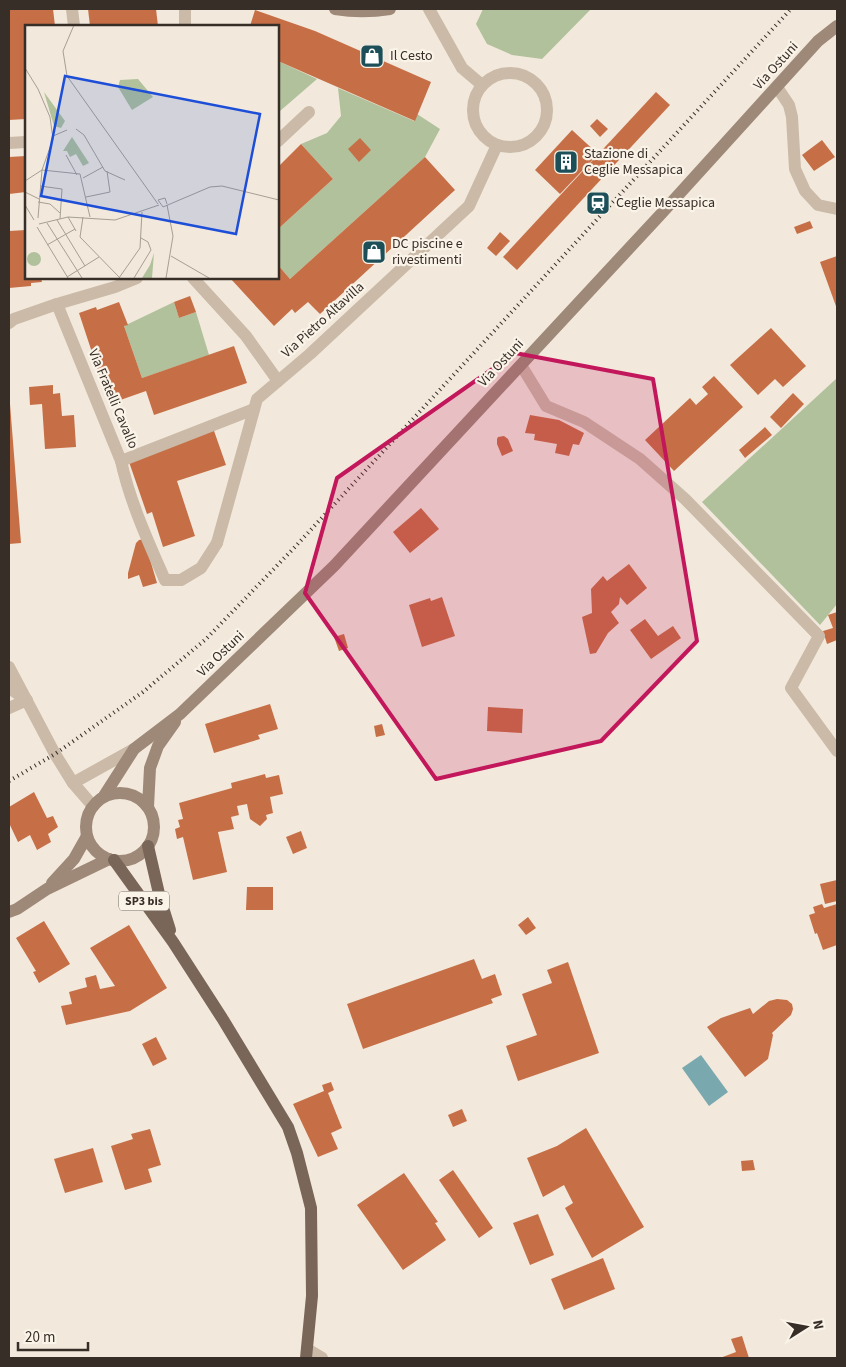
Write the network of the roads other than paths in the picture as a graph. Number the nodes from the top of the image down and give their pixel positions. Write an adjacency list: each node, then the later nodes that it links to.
1 (72, 9): 6 (street)
2 (185, 9): 7 (street)
3 (335, 9): 4 (main road)
4 (390, 9)
5 (429, 9): 9 (street)
6 (74, 25)
7 (185, 25)
8 (837, 26): 10 (main road, Via Ostuni)
9 (482, 85): 15 (street); 15 (street)
10 (777, 87): 16 (street); 21 (main road, Via Ostuni)
11 (309, 112): 12 (street)
12 (279, 140)
13 (25, 142): 14 (street)
14 (9, 143)
15 (497, 145): 22 (street, Via Pietro Altavilla)
16 (837, 209)
17 (135, 279): 19 (street)
18 (194, 279): 22 (street)
19 (57, 304): 20 (street); 24 (street, Via Fratelli Cavallo)
20 (9, 323)
21 (521, 364): 29 (main road, Via Ostuni); 31 (street)
22 (278, 381): 23 (street, Via Pietro Altavilla)
23 (254, 409): 24 (street, Via Fratelli Cavallo); 24 (street, Via Pietro Altavilla)
24 (121, 461)
25 (9, 667): 27 (street)
26 (9, 688): 27 (street)
27 (27, 700): 28 (street); 32 (street)
28 (9, 708)
29 (180, 714): 30 (main road); 35 (main road)
30 (134, 749): 32 (street); 33 (main road)
31 (837, 751)
32 (73, 783): 34 (street)
33 (104, 796): 34 (main road); 35 (main road)
34 (93, 806): 36 (main road)
35 (148, 807): 37 (main road)
36 (87, 836): 38 (main road); 39 (main road)
37 (148, 846): 38 (main road); 41 (main road, SP3 bis)
38 (112, 860): 39 (main road); 41 (main road, SP3 bis)
39 (47, 889): 40 (main road)
40 (9, 912)
41 (173, 942): 42 (main road, SP3 bis)
42 (307, 1354): 43 (street)
43 (322, 1358)

